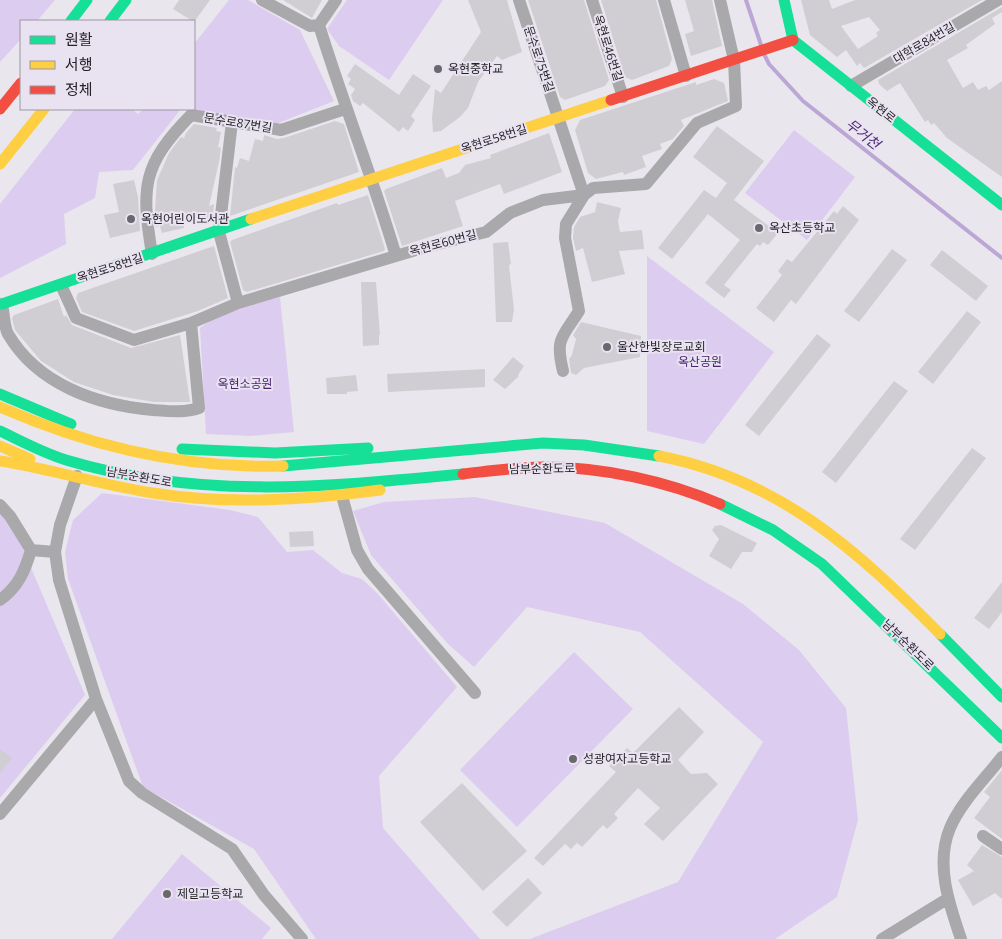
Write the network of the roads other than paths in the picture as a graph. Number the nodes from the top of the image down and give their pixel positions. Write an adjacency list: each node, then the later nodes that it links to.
1 (87, 0): 11 (main road)
2 (126, 0): 12 (main road)
3 (262, 0): 13 (street)
4 (336, 0): 13 (street)
5 (519, 0): 23 (street, 문수로75번길)
6 (592, 0): 19 (street, 옥현로46번길)
7 (664, 0): 16 (street)
8 (720, 0): 15 (street)
9 (784, 0): 14 (main road)
10 (998, 0): 18 (street, 대학로84번길)
11 (71, 20)
12 (111, 20)
13 (318, 25): 21 (street)
14 (793, 40): 15 (main road, 옥현로58번길); 18 (main road, 옥현로)
15 (734, 60): 16 (main road, 옥현로58번길); 29 (street, 옥현로60번길)
16 (686, 76): 19 (main road, 옥현로58번길)
17 (20, 84): 20 (main road)
18 (851, 86): 30 (main road, 옥현로)
19 (623, 97): 23 (main road, 옥현로58번길)
20 (1, 108)
21 (345, 109): 24 (street, 문수로87번길); 28 (street)
22 (43, 110): 25 (main road)
23 (559, 119): 28 (main road, 옥현로58번길); 29 (street)
24 (232, 122): 31 (street); 32 (street, 문수로87번길)
25 (10, 152): 26 (main road); 27 (main road)
26 (0, 164)
27 (0, 171)
28 (372, 178): 31 (main road, 옥현로58번길); 33 (street)
29 (584, 195): 33 (street, 옥현로60번길); 38 (street)
30 (999, 198)
31 (219, 232): 32 (main road, 옥현로58번길); 36 (street)
32 (152, 254): 34 (main road, 옥현로58번길)
33 (396, 256): 36 (street, 옥현로60번길)
34 (61, 284): 35 (main road, 옥현로58번길); 37 (street, 옥현로60번길)
35 (2, 304): 37 (street)
36 (238, 304): 37 (street, 옥현로60번길)
37 (191, 323)
38 (563, 371)
39 (0, 382): 42 (main road)
40 (0, 394): 42 (main road)
41 (0, 406): 44 (main road, 남부순환도로)
42 (28, 407): 44 (main road)
43 (0, 431): 47 (main road, 남부순환도로)
44 (582, 443): 55 (main road, 남부순환도로)
45 (0, 446): 48 (main road)
46 (0, 461): 48 (main road)
47 (578, 468): 49 (main road); 57 (main road, 남부순환도로)
48 (77, 476): 49 (main road); 52 (street)
49 (342, 496): 54 (street)
50 (0, 505): 51 (street)
51 (31, 550): 52 (street); 53 (street)
52 (55, 552): 56 (street)
53 (0, 600)
54 (475, 693)
55 (1002, 697)
56 (96, 698): 61 (street); 65 (street)
57 (989, 725): 58 (main road); 59 (main road, 남부순환도로)
58 (1002, 730)
59 (1002, 738)
60 (1002, 757): 64 (street)
61 (0, 814)
62 (983, 836): 63 (street)
63 (1002, 849)
64 (947, 899): 66 (street); 67 (street)
65 (302, 939)
66 (882, 939)
67 (961, 939)

